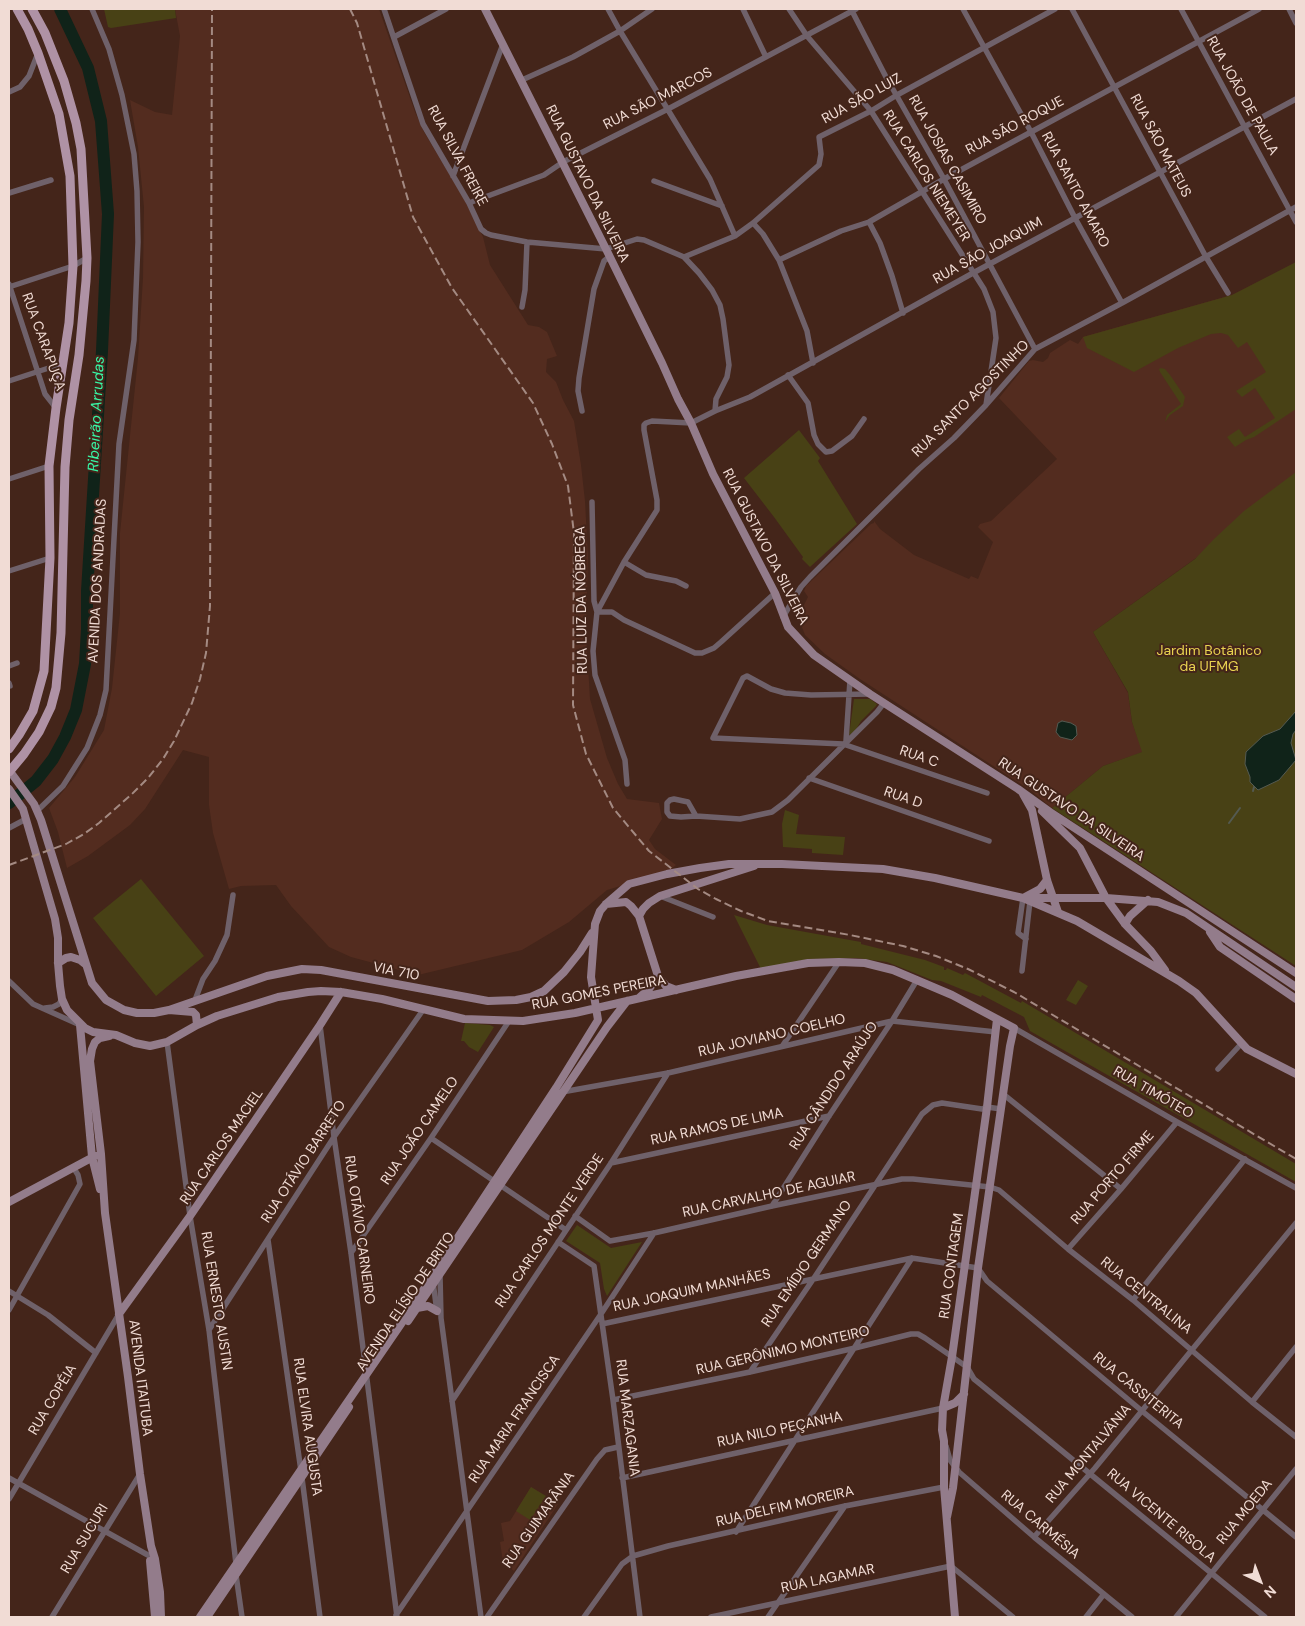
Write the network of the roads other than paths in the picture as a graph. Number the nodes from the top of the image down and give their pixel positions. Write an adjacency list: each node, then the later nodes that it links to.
1 (16, 9): 25 (main road)
2 (32, 9): 57 (main road)
3 (92, 9): 103 (street, AVENIDA DOS ANDRADAS)
4 (384, 9): 21 (street, RUA SILVA FREIRE)
5 (446, 9): 21 (street)
6 (485, 9): 23 (main road, RUA GUSTAVO DA SILVEIRA)
7 (608, 9): 19 (street)
8 (652, 9): 19 (street)
9 (743, 9): 26 (street)
10 (789, 9): 20 (street, RUA CARLOS NIEMEYER)
11 (853, 9): 20 (street, RUA SÃO MARCOS); 30 (street, RUA JOSIAS CASIMIRO)
12 (963, 9): 24 (street, RUA SANTO AMARO)
13 (1055, 9): 24 (street, RUA SÃO LUIZ)
14 (1072, 9): 28 (street, RUA SÃO MATEUS)
15 (1181, 9): 22 (street, RUA JOÃO DE PAULA)
16 (1259, 9): 22 (street, RUA SÃO ROQUE)
17 (1289, 9): 18 (street)
18 (1296, 23)
19 (620, 31): 27 (street); 32 (street)
20 (806, 36): 26 (street, RUA SÃO MARCOS); 33 (street, RUA CARLOS NIEMEYER)
21 (394, 37): 38 (street, RUA SILVA FREIRE)
22 (1199, 42): 28 (street, RUA SÃO ROQUE); 34 (street, RUA JOÃO DE PAULA)
23 (503, 44): 27 (main road, RUA GUSTAVO DA SILVEIRA); 38 (street)
24 (984, 47): 30 (street, RUA SÃO LUIZ); 35 (street, RUA SANTO AMARO)
25 (38, 53): 29 (street); 60 (main road)
26 (766, 57): 32 (street, RUA SÃO MARCOS)
27 (522, 80): 36 (main road, RUA GUSTAVO DA SILVEIRA)
28 (1115, 87): 35 (street, RUA SÃO ROQUE); 37 (street, RUA SÃO MATEUS)
29 (9, 92)
30 (897, 95): 33 (street, RUA SÃO LUIZ); 39 (street, RUA JOSIAS CASIMIRO)
31 (1296, 99): 34 (street, RUA SÃO JOAQUIM)
32 (668, 109): 36 (street, RUA SÃO MARCOS); 45 (street)
33 (871, 111): 42 (street, RUA CARLOS NIEMEYER); 51 (street, RUA SÃO LUIZ)
34 (1245, 126): 37 (street, RUA SÃO JOAQUIM); 47 (street, RUA JOÃO DE PAULA)
35 (1031, 132): 39 (street, RUA SÃO ROQUE); 48 (street, RUA SANTO AMARO)
36 (563, 162): 44 (street, RUA SÃO MARCOS); 54 (main road, RUA GUSTAVO DA SILVEIRA)
37 (1160, 172): 48 (street, RUA SÃO JOAQUIM); 56 (street, RUA SÃO MATEUS)
38 (453, 176): 44 (street, RUA SILVA FREIRE)
39 (944, 179): 42 (street, RUA SÃO ROQUE); 59 (street, RUA JOSIAS CASIMIRO)
40 (50, 180): 43 (street)
41 (654, 181): 45 (street)
42 (922, 191): 49 (street, RUA SÃO ROQUE); 61 (street, RUA CARLOS NIEMEYER)
43 (9, 193)
44 (469, 203): 53 (street, RUA SILVA FREIRE)
45 (722, 206): 52 (street)
46 (1296, 207): 47 (street, RUA SANTO AGOSTINHO)
47 (1290, 210): 50 (street, RUA JOÃO DE PAULA); 56 (street, RUA SANTO AGOSTINHO)
48 (1075, 218): 59 (street, RUA SÃO JOAQUIM); 64 (street, RUA SANTO AMARO)
49 (869, 222): 58 (street, RUA SÃO ROQUE); 66 (street)
50 (1296, 222)
51 (754, 224): 52 (street, RUA SÃO LUIZ); 58 (street)
52 (735, 236): 55 (street, RUA SÃO LUIZ)
53 (527, 242): 54 (street); 65 (street)
54 (608, 253): 55 (street); 75 (street); 78 (main road, RUA GUSTAVO DA SILVEIRA)
55 (684, 257): 76 (street)
56 (1206, 257): 63 (street, RUA SÃO MATEUS); 64 (street, RUA SANTO AGOSTINHO)
57 (87, 258): 60 (street); 97 (main road)
58 (780, 260): 69 (street)
59 (989, 265): 61 (street, RUA SÃO JOAQUIM); 67 (street, RUA JOSIAS CASIMIRO)
60 (73, 266): 62 (street); 68 (main road)
61 (973, 273): 66 (street, RUA SÃO JOAQUIM); 73 (street, RUA CARLOS NIEMEYER)
62 (9, 286): 70 (street, RUA CARAPUÇA)
63 (1228, 293)
64 (1122, 303): 67 (street, RUA SANTO AGOSTINHO)
65 (522, 307)
66 (903, 313): 69 (street, RUA SÃO JOAQUIM)
67 (1035, 350): 73 (street, RUA SANTO AGOSTINHO)
68 (64, 362): 70 (street); 74 (main road)
69 (813, 363): 71 (street, RUA SÃO JOAQUIM)
70 (38, 370): 72 (street); 74 (street, RUA CARAPUÇA)
71 (788, 375): 76 (street, RUA SÃO JOAQUIM); 77 (street)
72 (9, 381)
73 (986, 405): 88 (street, RUA SANTO AGOSTINHO)
74 (56, 408): 79 (main road)
75 (582, 411)
76 (714, 411): 78 (street, RUA SÃO JOAQUIM)
77 (864, 419)
78 (691, 424): 83 (street); 86 (main road, RUA GUSTAVO DA SILVEIRA)
79 (48, 466): 80 (street); 82 (main road)
80 (9, 479)
81 (592, 502): 87 (street, RUA LUIZ DA NÓBREGA)
82 (50, 558): 84 (street); 96 (main road)
83 (624, 562): 85 (street); 87 (street)
84 (9, 571)
85 (686, 586)
86 (774, 593): 87 (street); 88 (main road, RUA GUSTAVO DA SILVEIRA)
87 (597, 612): 99 (street, RUA LUIZ DA NÓBREGA)
88 (783, 617): 91 (main road, RUA GUSTAVO DA SILVEIRA)
89 (17, 663): 90 (street)
90 (9, 666)
91 (850, 680): 92 (main road, RUA GUSTAVO DA SILVEIRA); 93 (street)
92 (870, 694): 93 (street); 94 (main road, RUA GUSTAVO DA SILVEIRA)
93 (849, 695): 95 (street); 95 (street, RUA C)
94 (884, 703): 95 (street); 102 (main road, RUA GUSTAVO DA SILVEIRA)
95 (845, 743): 98 (street); 101 (street, RUA C)
96 (9, 748)
97 (10, 773): 103 (main road)
98 (809, 778): 104 (street); 107 (street, RUA D)
99 (627, 784)
100 (9, 789): 105 (main road)
101 (987, 792)
102 (1022, 792): 109 (main road); 113 (main road); 127 (main road, RUA GUSTAVO DA SILVEIRA)
103 (35, 807): 125 (main road)
104 (696, 816): 104 (street)
105 (26, 819): 106 (street); 124 (main road)
106 (9, 828)
107 (989, 841)
108 (760, 863): 111 (main road); 114 (main road); 116 (main road)
109 (1047, 880): 112 (main road); 114 (main road)
110 (233, 895): 132 (street)
111 (660, 896): 118 (main road); 119 (street)
112 (1052, 897): 113 (main road); 114 (main road); 117 (main road)
113 (1106, 898): 115 (main road); 120 (main road)
114 (1027, 899): 117 (main road); 126 (street)
115 (1148, 900): 120 (main road); 121 (main road)
116 (606, 904): 118 (main road); 122 (main road)
117 (1058, 912): 128 (main road)
118 (639, 916): 129 (main road)
119 (713, 917)
120 (1125, 924): 128 (main road)
121 (1208, 928): 133 (main road); 139 (main road)
122 (593, 932): 136 (main road, VIA 710); 142 (main road)
123 (839, 962): 130 (main road, RUA GOMES PEREIRA); 134 (main road, RUA GOMES PEREIRA); 157 (street)
124 (58, 963): 125 (main road); 138 (main road)
125 (85, 964): 144 (main road)
126 (1022, 971)
127 (1296, 973)
128 (1168, 974): 156 (main road)
129 (658, 976): 134 (main road); 137 (main road)
130 (917, 980): 146 (main road, RUA GOMES PEREIRA); 148 (street, RUA CÂNDIDO ARAÚJO)
131 (9, 981): 143 (street)
132 (201, 986): 136 (street); 140 (street)
133 (1296, 987)
134 (676, 990): 137 (main road, RUA GOMES PEREIRA)
135 (341, 992): 145 (main road, RUA GOMES PEREIRA); 150 (main road, RUA GOMES PEREIRA); 151 (main road, RUA CARLOS MACIEL)
136 (213, 994): 140 (main road, VIA 710)
137 (638, 998): 141 (main road, RUA GOMES PEREIRA)
138 (62, 999): 143 (street); 149 (main road)
139 (1296, 999)
140 (195, 1000): 144 (main road, VIA 710)
141 (626, 1000): 142 (main road, RUA GOMES PEREIRA); 161 (main road, AVENIDA ELÍSIO DE BRITO)
142 (596, 1008): 147 (main road, RUA GOMES PEREIRA); 161 (main road, AVENIDA ELÍSIO DE BRITO)
143 (43, 1009): 149 (street)
144 (169, 1010): 150 (main road)
145 (423, 1010): 147 (main road, RUA GOMES PEREIRA); 167 (street, RUA OTÁVIO BARRETO)
146 (997, 1019): 152 (main road, RUA TIMÓTEO); 153 (main road, RUA CONTAGEM)
147 (508, 1021): 168 (street, RUA JOÃO CAMELO)
148 (892, 1021): 153 (street, RUA JOVIANO COELHO); 157 (street, RUA JOVIANO COELHO); 165 (street, RUA CÂNDIDO ARAÚJO)
149 (80, 1025): 154 (main road, RUA GOMES PEREIRA); 170 (main road, AVENIDA ITAITUBA)
150 (197, 1025): 155 (main road, RUA GOMES PEREIRA)
151 (320, 1026): 167 (street, RUA OTÁVIO CARNEIRO); 183 (main road, RUA CARLOS MACIEL)
152 (1014, 1028): 162 (main road, RUA CONTAGEM); 166 (street, RUA TIMÓTEO)
153 (996, 1032): 163 (main road, RUA CONTAGEM)
154 (116, 1035): 155 (main road, RUA GOMES PEREIRA); 169 (main road, AVENIDA ITAITUBA)
155 (167, 1042): 183 (street, RUA ERNESTO AUSTIN)
156 (1241, 1044): 158 (street); 160 (main road)
157 (783, 1045): 159 (street, RUA JOVIANO COELHO)
158 (1218, 1069)
159 (668, 1073): 161 (street, RUA JOVIANO COELHO); 172 (street, RUA CARLOS MONTE VERDE)
160 (1296, 1074)
161 (560, 1090): 174 (main road, AVENIDA ELÍSIO DE BRITO)
162 (1003, 1094): 164 (main road, RUA CONTAGEM); 179 (street)
163 (987, 1108): 164 (street, RUA EMÍDIO GERMANO); 175 (street, RUA EMÍDIO GERMANO); 176 (main road, RUA CONTAGEM)
164 (1001, 1109): 177 (main road, RUA CONTAGEM)
165 (829, 1116): 172 (street, RUA RAMOS DE LIMA); 181 (street, RUA CÂNDIDO ARAÚJO)
166 (1177, 1122): 171 (street, RUA TIMÓTEO); 179 (street, RUA PORTO FIRME)
167 (334, 1137): 188 (street, RUA OTÁVIO BARRETO); 191 (street, RUA OTÁVIO CARNEIRO)
168 (431, 1138): 174 (street); 191 (street, RUA JOÃO CAMELO)
169 (101, 1154): 170 (main road); 182 (main road, AVENIDA ITAITUBA)
170 (92, 1157): 173 (main road); 182 (main road, AVENIDA ITAITUBA)
171 (1245, 1159): 178 (street, RUA TIMÓTEO); 200 (street)
172 (611, 1163): 184 (street, RUA CARLOS MONTE VERDE)
173 (73, 1168): 180 (main road); 199 (street)
174 (497, 1184): 186 (street); 195 (main road, AVENIDA ELÍSIO DE BRITO); 197 (main road, AVENIDA ELÍSIO DE BRITO)
175 (874, 1185): 176 (street, RUA CARVALHO DE AGUIAR); 181 (street, RUA CARVALHO DE AGUIAR); 196 (street, RUA EMÍDIO GERMANO)
176 (975, 1186): 177 (street, RUA CENTRALINA); 193 (main road, RUA CONTAGEM)
177 (990, 1187): 190 (street, RUA CENTRALINA); 194 (main road, RUA CONTAGEM)
178 (1296, 1188)
179 (1121, 1190): 190 (street, RUA PORTO FIRME)
180 (9, 1202)
181 (772, 1206): 187 (street, RUA CARVALHO DE AGUIAR)
182 (105, 1213): 203 (main road, AVENIDA ITAITUBA)
183 (190, 1216): 203 (main road, RUA CARLOS MACIEL); 207 (street, RUA ERNESTO AUSTIN)
184 (575, 1216): 186 (street, RUA CARLOS MONTE VERDE); 187 (street, RUA CARVALHO DE AGUIAR)
185 (1296, 1223): 210 (street, RUA MONTALVÂNIA)
186 (566, 1230): 189 (street, RUA CARLOS MONTE VERDE)
187 (654, 1233): 205 (street, RUA MARIA FRANCISCA)
188 (268, 1240): 207 (street, RUA OTÁVIO BARRETO); 231 (street, RUA ELVIRA AUGUSTA)
189 (558, 1242): 205 (street, RUA MARZAGANIA); 220 (street, RUA CARLOS MONTE VERDE)
190 (1068, 1250): 200 (street, RUA CENTRALINA)
191 (351, 1253): 215 (street, RUA OTÁVIO CARNEIRO)
192 (912, 1258): 193 (street, RUA JOAQUIM MANHÃES); 196 (street, RUA JOAQUIM MANHÃES); 209 (street)
193 (965, 1266): 194 (street); 212 (main road, RUA CONTAGEM)
194 (978, 1268): 213 (main road, RUA CONTAGEM); 223 (street, RUA CASSITERITA)
195 (440, 1274): 197 (main road, AVENIDA ELÍSIO DE BRITO); 204 (street)
196 (814, 1278): 206 (street, RUA JOAQUIM MANHÃES); 214 (street, RUA EMÍDIO GERMANO)
197 (432, 1280): 201 (main road, AVENIDA ELÍSIO DE BRITO); 204 (street); 215 (main road, AVENIDA ELÍSIO DE BRITO)
198 (9, 1292): 199 (street)
199 (17, 1296): 202 (street); 211 (street)
200 (1133, 1300): 210 (street, RUA CENTRALINA)
201 (417, 1308): 204 (main road); 215 (main road, AVENIDA ELÍSIO DE BRITO)
202 (9, 1310)
203 (120, 1314): 211 (street, RUA COPÉIA); 230 (main road, AVENIDA ITAITUBA)
204 (439, 1314): 220 (street)
205 (601, 1314): 206 (street, RUA MARZAGANIA); 240 (street, RUA MARIA FRANCISCA)
206 (602, 1324): 219 (street, RUA MARZAGANIA)
207 (209, 1330): 248 (street, RUA ERNESTO AUSTIN)
208 (1296, 1347): 221 (street)
209 (855, 1348): 212 (street, RUA GERÔNIMO MONTEIRO); 214 (street, RUA GERÔNIMO MONTEIRO); 225 (street)
210 (1193, 1350): 221 (street, RUA CENTRALINA); 223 (street, RUA MONTALVÂNIA)
211 (96, 1353): 235 (street, RUA COPÉIA)
212 (952, 1357): 213 (street, RUA VICENTE RISOLA); 216 (main road, RUA CONTAGEM)
213 (967, 1367): 217 (main road, RUA CONTAGEM); 232 (street, RUA VICENTE RISOLA)
214 (750, 1372): 219 (street, RUA GERÔNIMO MONTEIRO)
215 (366, 1378): 231 (main road, AVENIDA ELÍSIO DE BRITO); 254 (street, RUA OTÁVIO CARNEIRO)
216 (949, 1378): 217 (main road); 222 (main road, RUA CONTAGEM)
217 (965, 1382): 218 (main road, RUA CONTAGEM)
218 (964, 1393): 222 (main road); 228 (main road, RUA CONTAGEM)
219 (613, 1400): 227 (street, RUA MARZAGANIA)
220 (452, 1401): 240 (street)
221 (1252, 1402): 224 (street, RUA CENTRALINA)
222 (943, 1408): 225 (street, RUA NILO PEÇANHA); 226 (main road, RUA CONTAGEM)
223 (1142, 1411): 232 (street, RUA MONTALVÂNIA); 239 (street, RUA CASSITERITA)
224 (1296, 1437)
225 (796, 1440): 234 (street, RUA NILO PEÇANHA); 243 (street)
226 (944, 1441): 228 (street, RUA CARMÉSIA); 236 (main road, RUA CONTAGEM)
227 (618, 1447): 234 (street, RUA MARZAGANIA); 263 (street, RUA GUIMARÂNIA)
228 (955, 1467): 241 (main road, RUA CONTAGEM); 245 (street, RUA CARMÉSIA)
229 (1296, 1469): 239 (street, RUA MOEDA)
230 (140, 1474): 242 (street, RUA SUCURI); 247 (main road, AVENIDA ITAITUBA)
231 (301, 1474): 248 (main road, AVENIDA ELÍSIO DE BRITO); 251 (main road, AVENIDA ELÍSIO DE BRITO); 261 (street, RUA ELVIRA AUGUSTA)
232 (1090, 1474): 245 (street, RUA MONTALVÂNIA); 250 (street, RUA VICENTE RISOLA)
233 (9, 1478): 235 (street)
234 (622, 1478): 246 (street, RUA MARZAGANIA)
235 (18, 1483): 237 (street, RUA COPÉIA); 242 (street)
236 (944, 1488): 238 (street, RUA DELFIM MOREIRA); 241 (main road, RUA CONTAGEM)
237 (9, 1499)
238 (845, 1506): 243 (street, RUA DELFIM MOREIRA); 253 (street)
239 (1263, 1509): 244 (street, RUA CASSITERITA); 250 (street, RUA MOEDA)
240 (467, 1511): 254 (street, RUA MARIA FRANCISCA); 262 (street)
241 (947, 1517): 249 (main road, RUA CONTAGEM)
242 (104, 1532): 247 (street); 255 (street, RUA SUCURI)
243 (736, 1532): 246 (street, RUA DELFIM MOREIRA)
244 (1296, 1537)
245 (1034, 1538): 252 (street, RUA CARMÉSIA)
246 (633, 1556): 264 (street); 265 (street, RUA MARZAGANIA)
247 (152, 1558): 256 (main road, AVENIDA ITAITUBA); 257 (main road, AVENIDA ITAITUBA)
248 (236, 1564): 258 (main road, AVENIDA ELÍSIO DE BRITO)
249 (951, 1566): 253 (street, RUA LAGAMAR); 268 (main road, RUA CONTAGEM); 269 (street)
250 (1211, 1574): 272 (street, RUA MOEDA); 273 (street, RUA VICENTE RISOLA)
251 (236, 1576): 259 (main road, AVENIDA ELÍSIO DE BRITO); 260 (street)
252 (1104, 1594): 270 (street); 271 (street, RUA CARMÉSIA)
253 (777, 1602): 266 (street, RUA LAGAMAR); 267 (street)
254 (396, 1616)
255 (52, 1617)
256 (155, 1617)
257 (162, 1617)
258 (200, 1617)
259 (207, 1617)
260 (242, 1617)
261 (320, 1617)
262 (481, 1617)
263 (487, 1617)
264 (584, 1617)
265 (640, 1617)
266 (710, 1617)
267 (768, 1617)
268 (955, 1617)
269 (1012, 1617)
270 (1086, 1617)
271 (1132, 1617)
272 (1176, 1617)
273 (1264, 1617)

